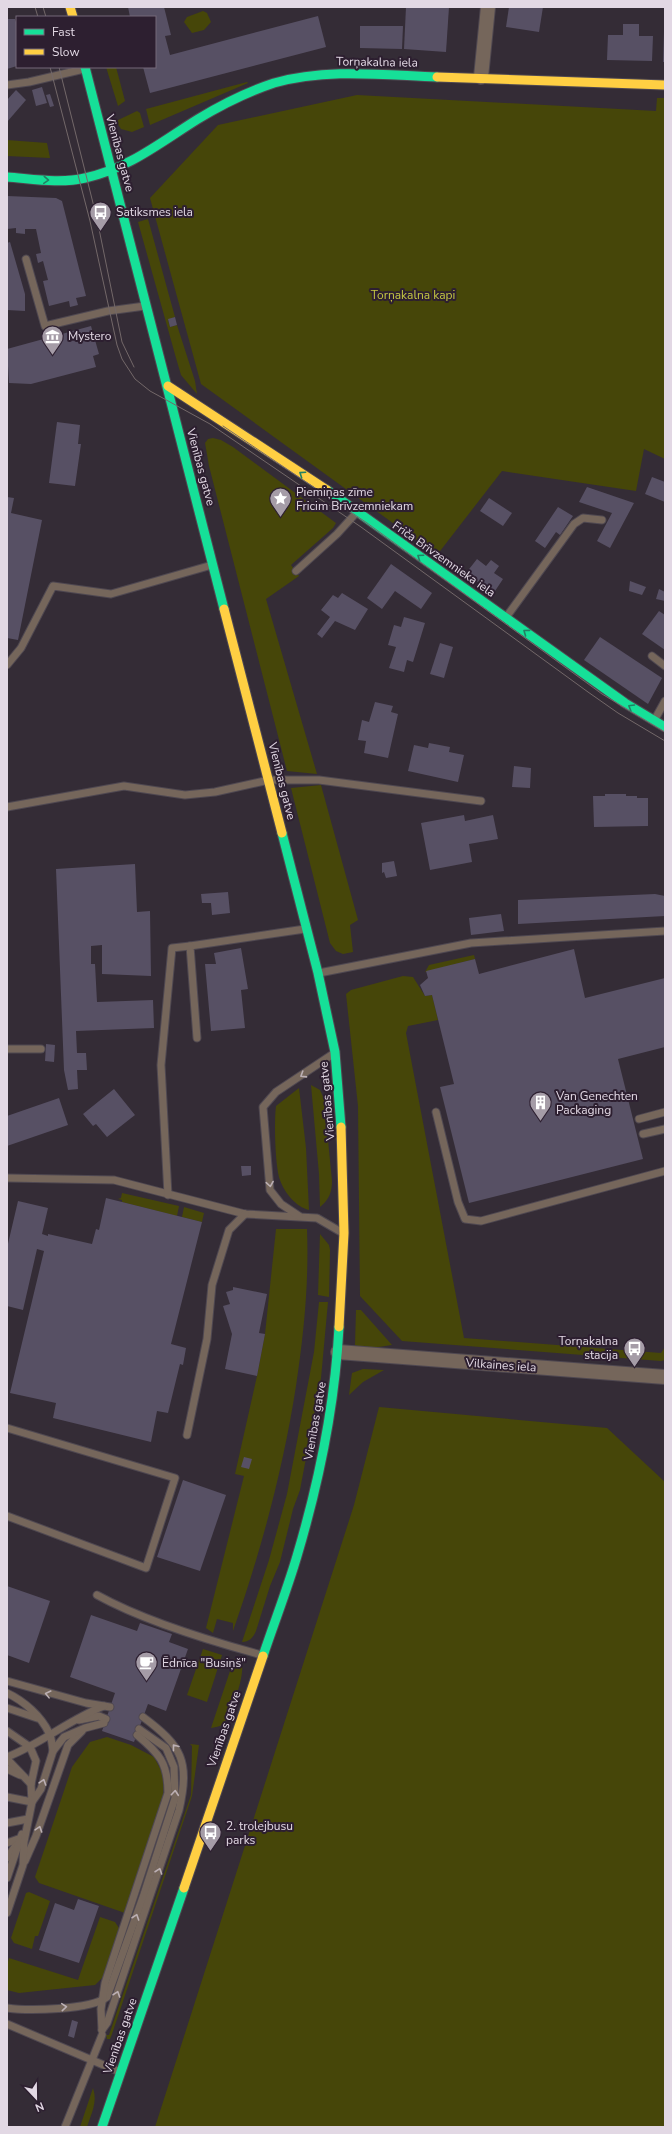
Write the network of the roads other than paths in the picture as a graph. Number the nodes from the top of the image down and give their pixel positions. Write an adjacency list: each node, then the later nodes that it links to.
1 (488, 7): 3 (street)
2 (86, 68): 4 (lane); 6 (main road, Vienības gatve)
3 (481, 77): 5 (main road, Torņakalna iela); 6 (main road, Torņakalna iela)
4 (7, 85)
5 (665, 85)
6 (112, 171): 7 (main road, one-way to 6); 9 (main road, Vienības gatve)
7 (7, 177)
8 (26, 259): 9 (lane)
9 (147, 305): 10 (main road, Vienības gatve)
10 (168, 386): 11 (main road, Friča Brīvzemnieka iela, one-way to 10); 13 (main road, Vienības gatve)
11 (357, 512): 14 (lane); 15 (main road, Friča Brīvzemnieka iela, one-way to 11)
12 (602, 520): 15 (lane)
13 (214, 565): 17 (lane); 22 (main road, Vienības gatve)
14 (296, 571)
15 (506, 618): 20 (main road, Friča Brīvzemnieka iela, one-way to 15)
16 (652, 656): 18 (lane)
17 (7, 665)
18 (665, 666)
19 (665, 701): 20 (lane)
20 (654, 720): 21 (main road, Friča Brīvzemnieka iela)
21 (665, 727)
22 (269, 780): 23 (lane); 24 (lane); 25 (main road, Vienības gatve)
23 (481, 801)
24 (7, 807)
25 (307, 929): 27 (lane); 28 (main road, Vienības gatve)
26 (665, 931): 28 (lane)
27 (190, 946): 29 (lane); 40 (lane)
28 (318, 973): 32 (main road, Vienības gatve)
29 (197, 1038)
30 (7, 1049): 31 (lane)
31 (41, 1049)
32 (335, 1052): 42 (lane, one-way to 42); 43 (main road, Vienības gatve)
33 (436, 1112): 38 (lane)
34 (665, 1112): 35 (lane)
35 (639, 1119)
36 (665, 1129): 37 (lane)
37 (643, 1134)
38 (665, 1171)
39 (7, 1178): 40 (lane)
40 (168, 1195): 41 (lane)
41 (245, 1214): 42 (lane); 47 (lane)
42 (299, 1216): 43 (lane)
43 (344, 1233): 44 (main road, Vienības gatve)
44 (338, 1352): 45 (street, Vilkaines iela); 50 (main road, Vienības gatve)
45 (665, 1377)
46 (7, 1428): 48 (lane)
47 (187, 1435)
48 (7, 1516)
49 (97, 1596): 50 (lane)
50 (262, 1655): 82 (main road, Vienības gatve)
51 (7, 1681): 56 (lane, one-way to 51)
52 (7, 1693): 55 (lane)
53 (7, 1709): 55 (lane)
54 (143, 1716): 77 (lane, one-way to 54)
55 (41, 1720): 60 (lane)
56 (77, 1720): 57 (lane); 60 (lane)
57 (85, 1728): 62 (lane); 74 (lane, one-way to 57)
58 (138, 1732): 77 (lane)
59 (9, 1733): 61 (lane)
60 (50, 1734): 61 (lane); 62 (lane)
61 (30, 1747): 63 (lane); 66 (lane)
62 (53, 1752): 68 (lane, one-way to 62)
63 (7, 1758): 65 (lane)
64 (7, 1769): 65 (lane)
65 (22, 1776): 66 (lane)
66 (31, 1784): 68 (lane)
67 (7, 1797): 68 (lane)
68 (32, 1802): 69 (lane)
69 (28, 1819): 70 (lane); 71 (lane); 74 (lane)
70 (7, 1823)
71 (21, 1838): 72 (lane); 73 (lane); 75 (lane)
72 (7, 1843)
73 (7, 1858)
74 (23, 1865): 76 (lane)
75 (7, 1878)
76 (7, 1913)
77 (102, 2000): 78 (lane, one-way to 77)
78 (7, 2008)
79 (7, 2024): 81 (lane)
80 (102, 2035): 81 (lane)
81 (93, 2061): 82 (lane); 83 (lane)
82 (120, 2072): 84 (main road, Vienības gatve)
83 (65, 2127)
84 (102, 2127)

